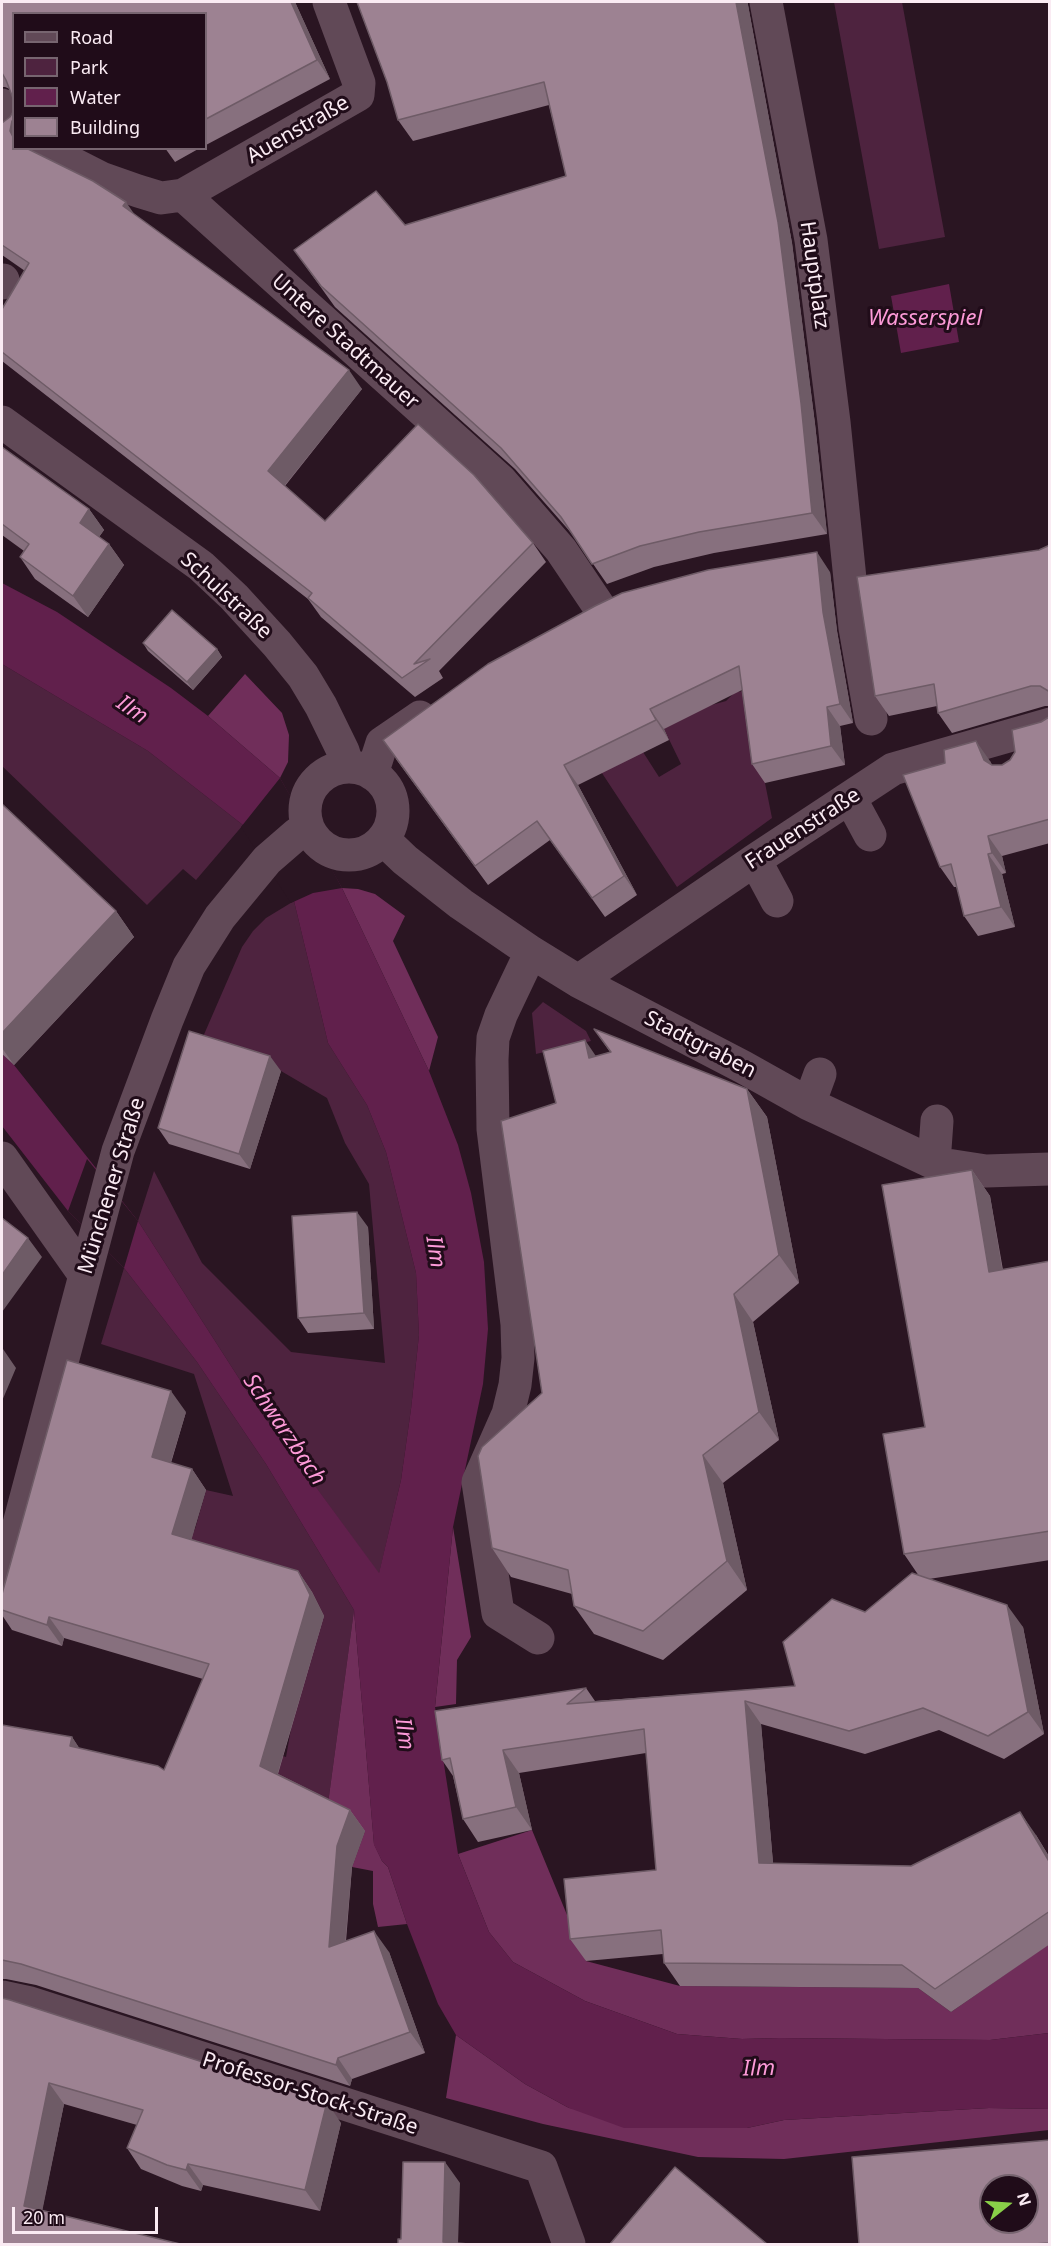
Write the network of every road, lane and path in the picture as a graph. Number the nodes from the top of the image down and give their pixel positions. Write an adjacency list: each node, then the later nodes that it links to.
1 (329, 2): 4 (street, Auenstraße)
2 (766, 2): 6 (street, Hauptplatz)
3 (46, 150): 4 (street)
4 (183, 195): 9 (street, Untere Stadtmauer)
5 (2, 422): 14 (street, Schulstraße)
6 (837, 561): 7 (street); 12 (street, Hauptplatz)
7 (884, 575)
8 (630, 595): 9 (street)
9 (600, 608): 10 (street)
10 (572, 623)
11 (446, 699): 14 (street)
12 (871, 719)
13 (1050, 724): 15 (street, Frauenstraße)
14 (360, 771): 16 (street); 18 (street, Schulstraße)
15 (850, 798): 17 (street); 19 (street, Frauenstraße)
16 (308, 828): 18 (street); 29 (street, Münchener Straße)
17 (870, 835)
18 (383, 839): 21 (street, Stadtgraben)
19 (755, 860): 20 (street); 22 (street, Frauenstraße)
20 (777, 901)
21 (531, 952): 22 (street, Stadtgraben); 31 (street)
22 (578, 981): 24 (street, Stadtgraben)
23 (820, 1074): 24 (street)
24 (809, 1104): 27 (street, Stadtgraben)
25 (937, 1121): 27 (street)
26 (2, 1158): 29 (street)
27 (934, 1163): 28 (street, Stadtgraben)
28 (1050, 1169)
29 (84, 1274): 30 (street, Münchener Straße)
30 (2, 1588)
31 (538, 1638)
32 (2, 1997): 33 (street, Professor-Stock-Straße)
33 (569, 2244)

